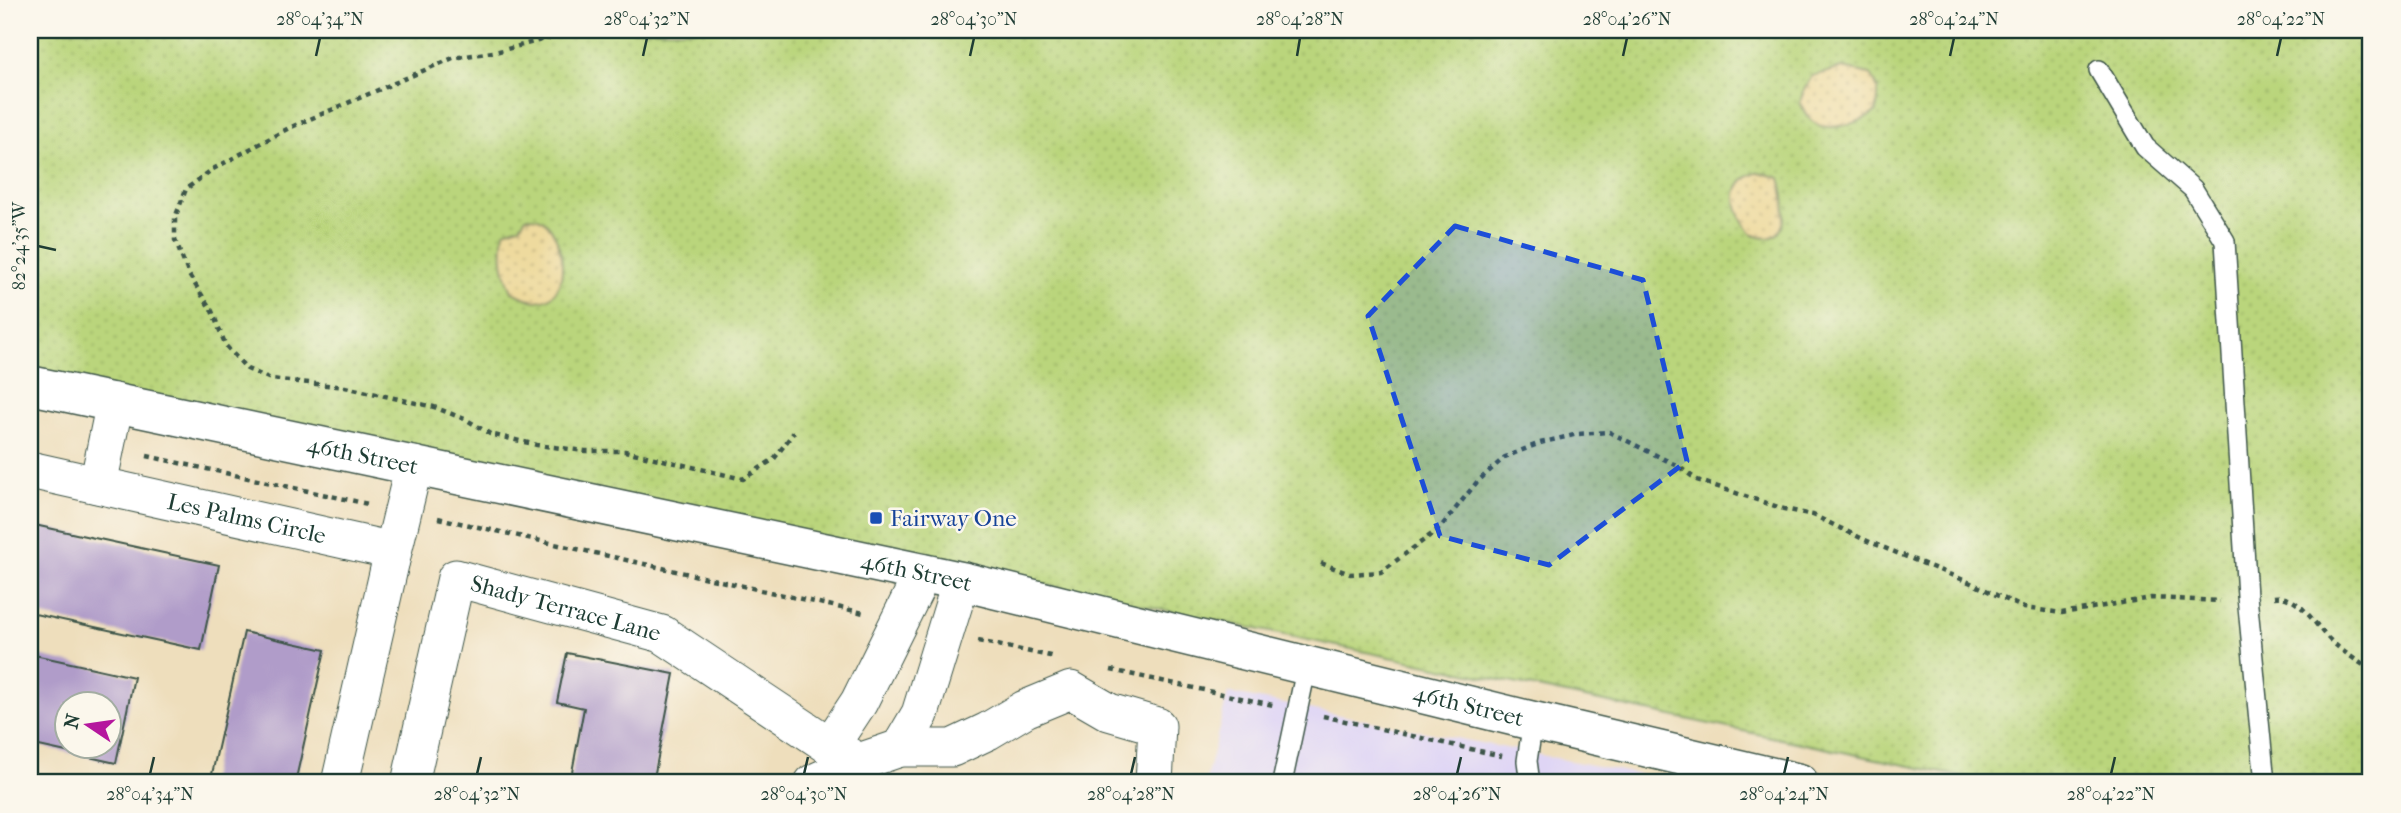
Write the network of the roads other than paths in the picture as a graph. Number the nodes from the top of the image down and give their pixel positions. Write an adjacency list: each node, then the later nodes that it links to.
1 (2099, 71): 21 (lane)
2 (30, 385): 3 (street, 46th Street)
3 (115, 402): 4 (street, 46th Street); 6 (street)
4 (414, 465): 7 (street); 8 (street, 46th Street)
5 (30, 470): 6 (street, Les Palms Circle)
6 (98, 485): 7 (street, Les Palms Circle)
7 (391, 560): 14 (street)
8 (923, 573): 9 (street, 46th Street); 12 (street)
9 (961, 581): 10 (street, 46th Street); 13 (street)
10 (1307, 665): 11 (street, 46th Street); 18 (lane)
11 (1533, 721): 19 (lane); 20 (street, 46th Street)
12 (835, 747): 13 (street); 15 (street, Shady Terrace Lane); 16 (street)
13 (900, 748): 17 (street)
14 (340, 783)
15 (410, 783)
16 (813, 783)
17 (1154, 783)
18 (1282, 783)
19 (1530, 783)
20 (1799, 783)
21 (2265, 783)

